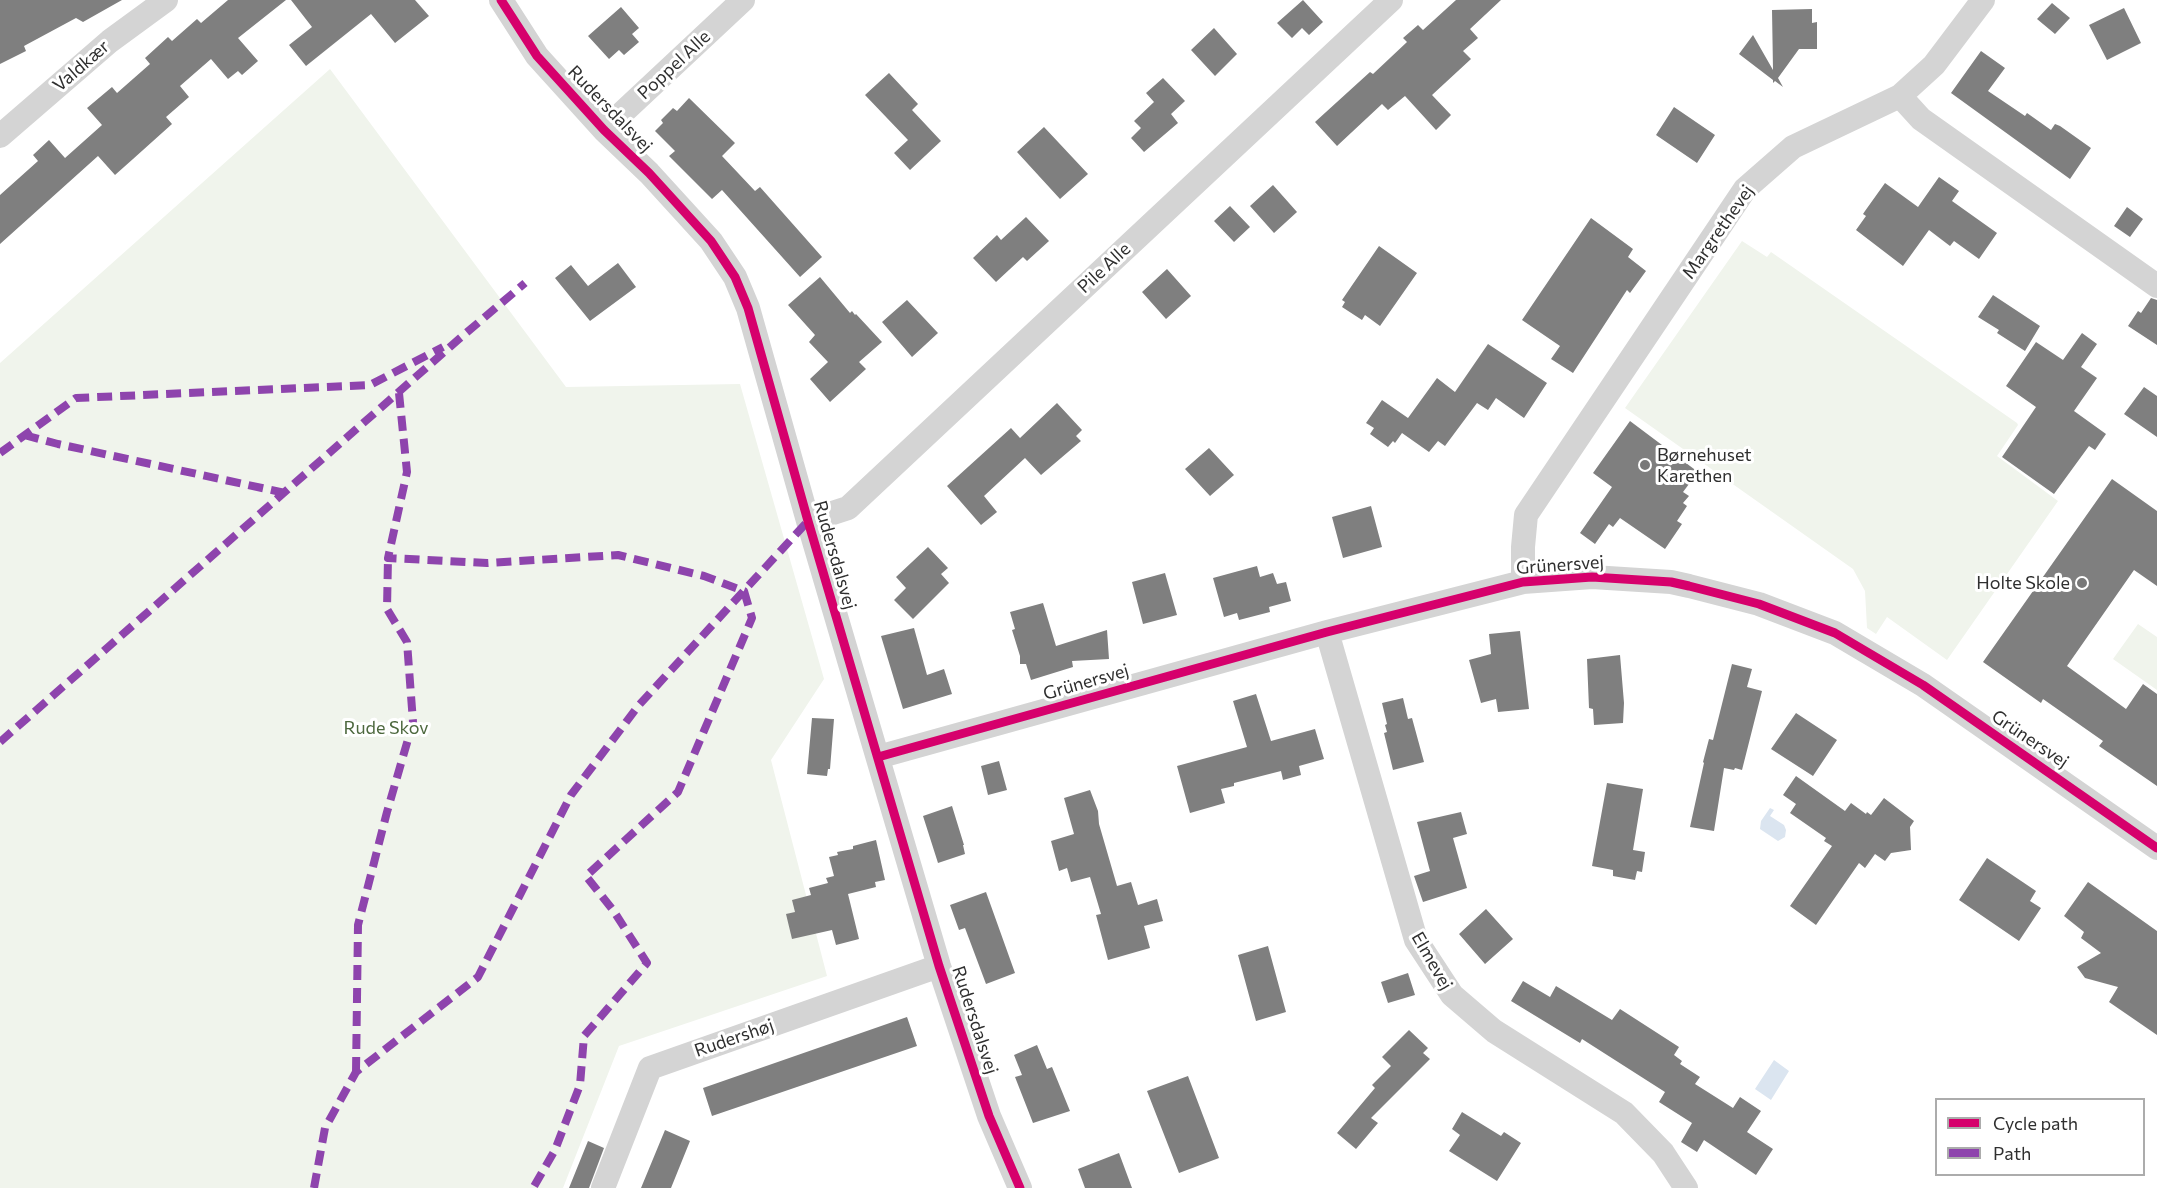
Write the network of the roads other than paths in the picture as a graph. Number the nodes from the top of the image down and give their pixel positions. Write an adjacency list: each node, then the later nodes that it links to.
1 (166, 0): 8 (street, Valdkær)
2 (501, 0): 7 (street, Rudersdalsvej)
3 (743, 0): 7 (street, Poppel Alle)
4 (1390, 0): 10 (street, Pile Alle)
5 (1983, 0): 6 (street, Margrethevej)
6 (1900, 96): 9 (street); 11 (street, Margrethevej)
7 (604, 130): 10 (street, Rudersdalsvej)
8 (0, 136)
9 (2157, 286)
10 (808, 521): 13 (street, Rudersdalsvej)
11 (1523, 582): 12 (street, Grünersvej); 14 (street, Grünersvej)
12 (1327, 632): 13 (street, Grünersvej); 18 (street, Elmevej)
13 (878, 757): 15 (street, Rudersdalsvej)
14 (2157, 848)
15 (939, 966): 16 (street, Rudershøj); 17 (street, Rudersdalsvej)
16 (603, 1188)
17 (1020, 1188)
18 (1686, 1188)

